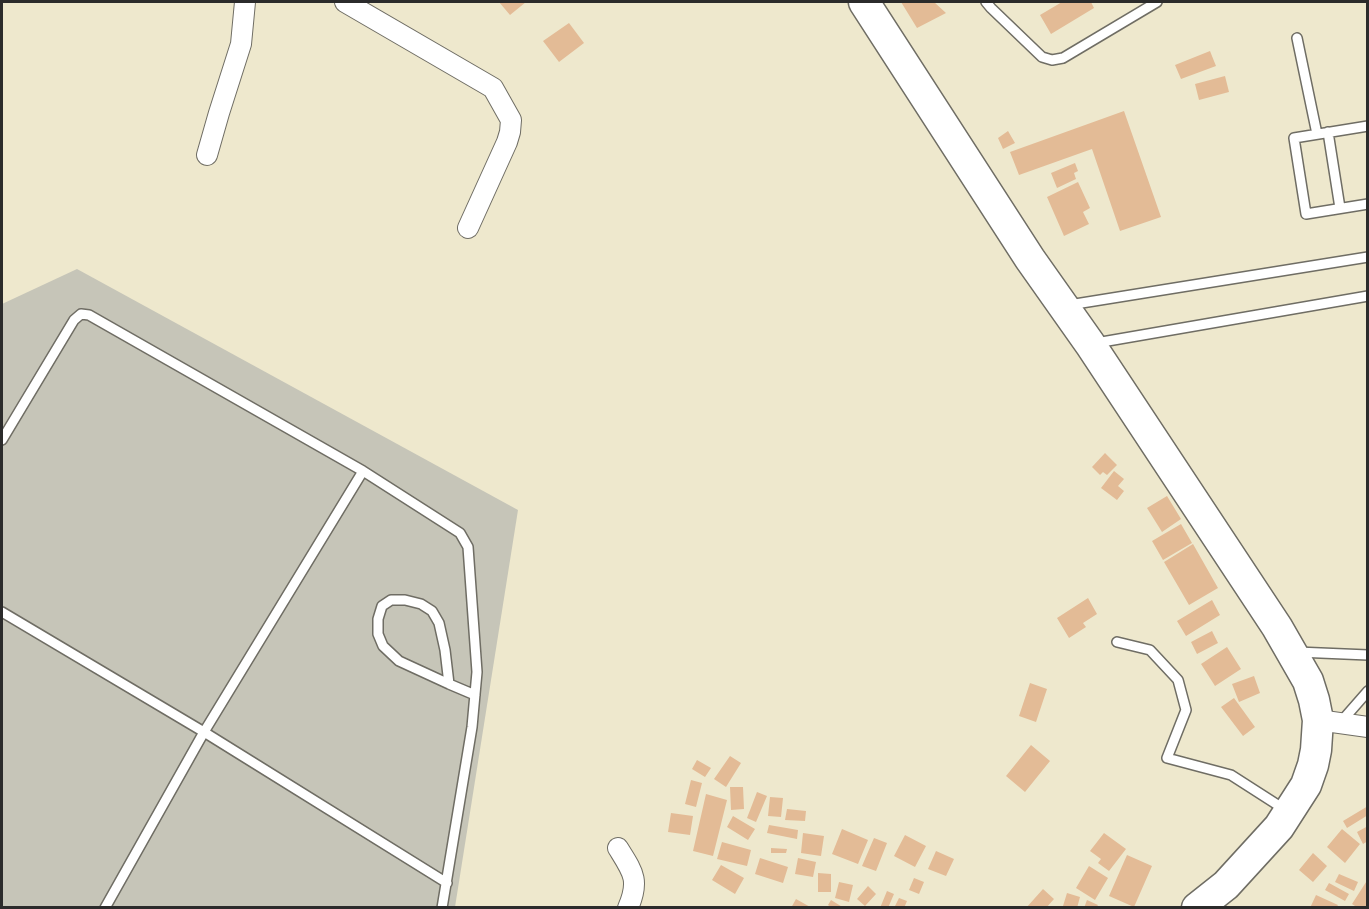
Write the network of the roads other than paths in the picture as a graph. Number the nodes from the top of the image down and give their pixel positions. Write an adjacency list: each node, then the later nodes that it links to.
1 (245, 2): 10 (street)
2 (345, 2): 13 (street)
3 (864, 2): 16 (main road)
4 (986, 2): 5 (lane)
5 (1157, 2)
6 (1297, 38): 9 (lane)
7 (1368, 126): 8 (lane)
8 (1328, 132): 9 (lane); 12 (lane)
9 (1317, 134): 12 (lane)
10 (207, 156)
11 (1368, 204): 12 (lane)
12 (1340, 208)
13 (468, 228)
14 (1368, 257): 16 (lane)
15 (1368, 296): 17 (lane)
16 (1064, 306): 17 (main road)
17 (1090, 344): 22 (main road)
18 (2, 440): 19 (lane)
19 (363, 471): 26 (lane); 29 (lane)
20 (2, 612): 29 (lane)
21 (1117, 642): 30 (lane)
22 (1291, 652): 23 (lane); 27 (main road)
23 (1368, 655)
24 (449, 684): 24 (lane); 26 (lane)
25 (1368, 691): 27 (lane)
26 (476, 695): 32 (lane)
27 (1329, 721): 28 (street); 30 (main road)
28 (1368, 727)
29 (204, 732): 32 (lane); 33 (lane)
30 (1289, 812): 36 (main road)
31 (618, 848): 35 (street)
32 (447, 883): 34 (lane)
33 (105, 908)
34 (442, 908)
35 (628, 908)
36 (1197, 908)

